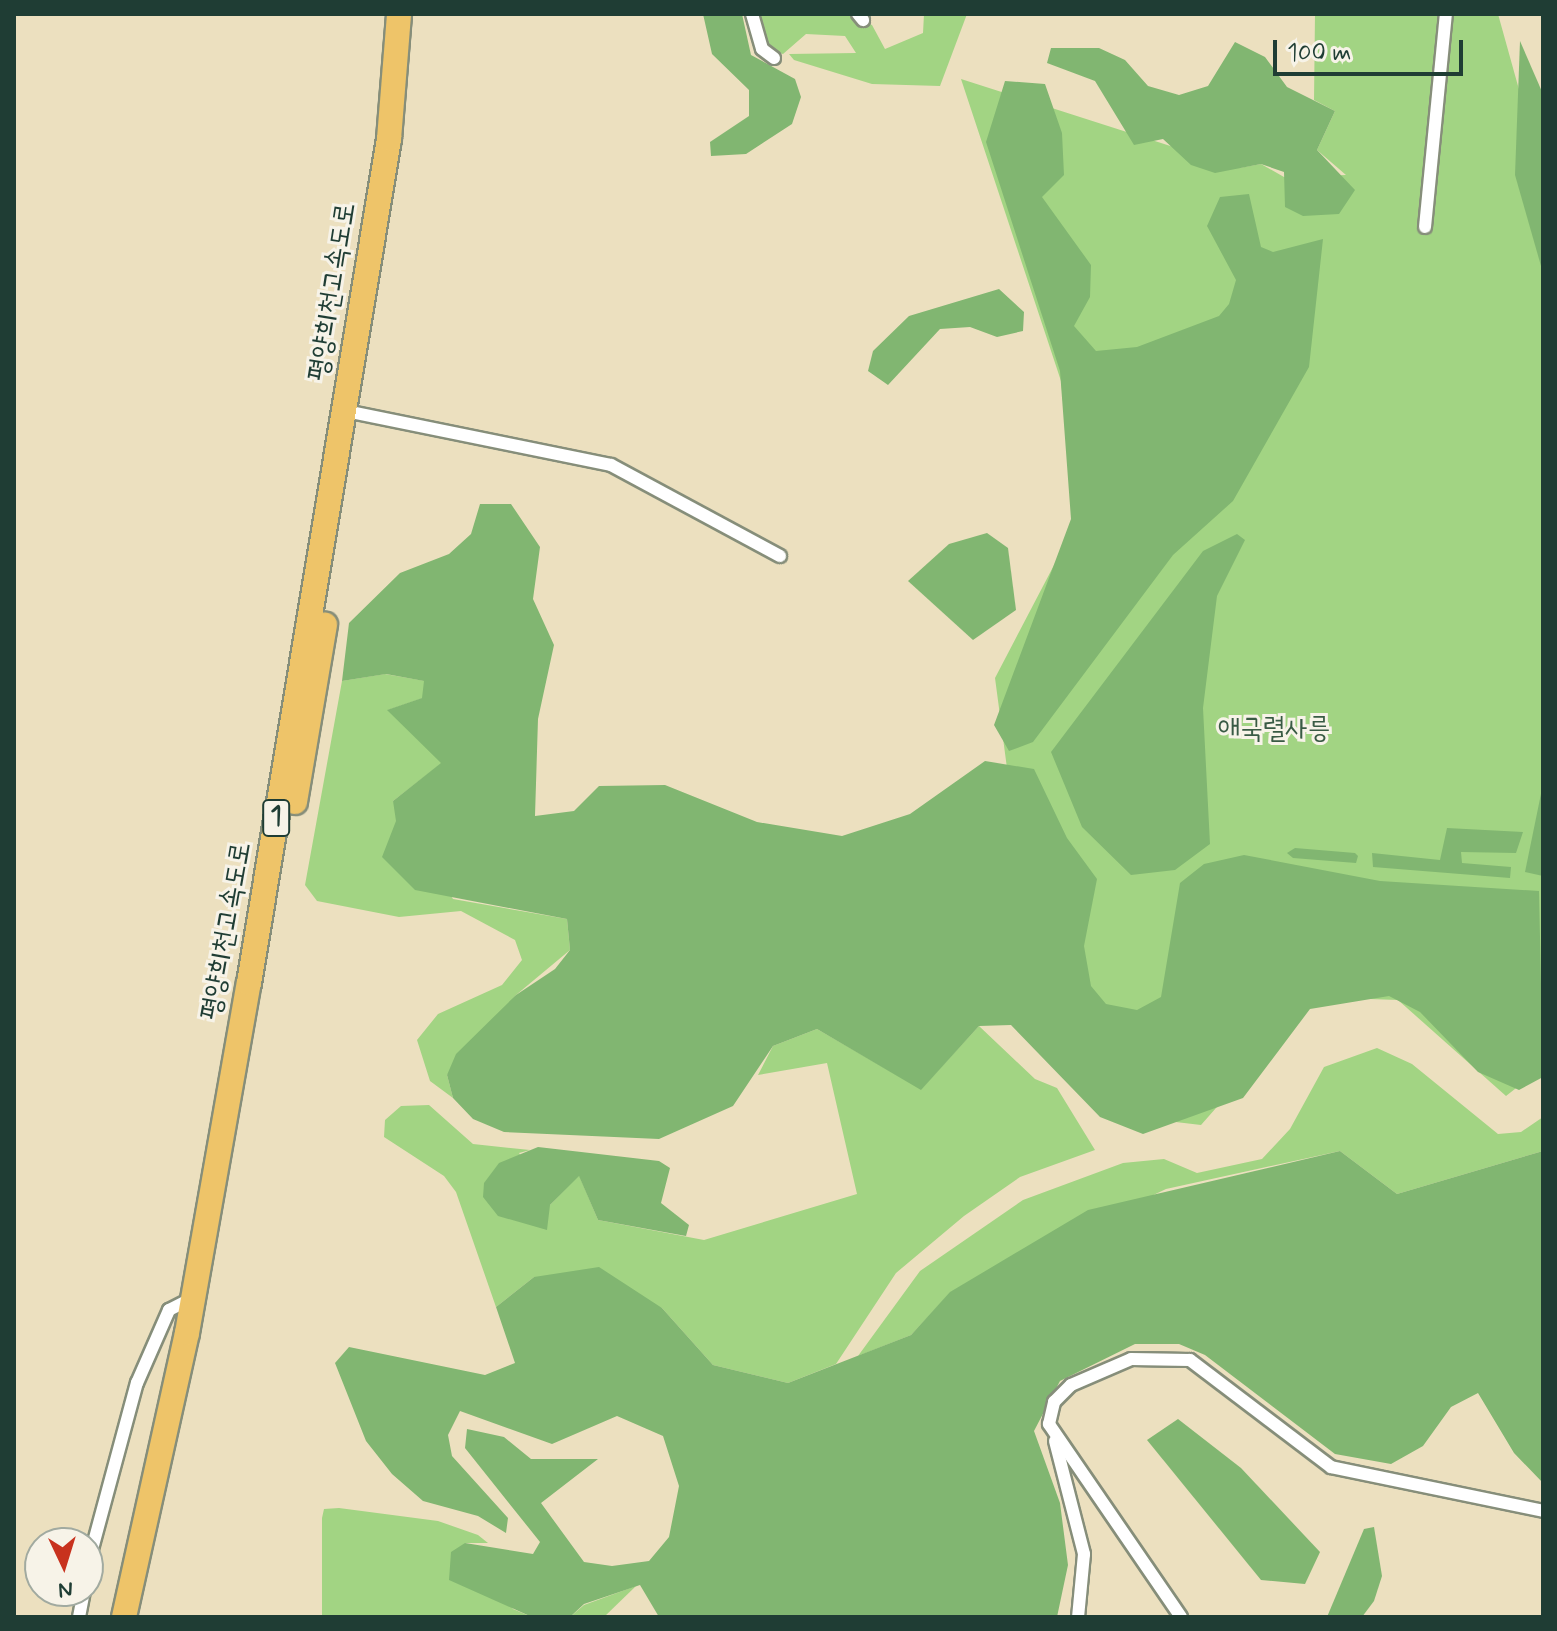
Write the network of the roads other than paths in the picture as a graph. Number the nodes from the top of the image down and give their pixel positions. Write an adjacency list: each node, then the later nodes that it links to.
1 (399, 14): 9 (highway, 평양희천고속도로 / 1)
2 (410, 14): 7 (highway, 평양희천고속도로 / 1)
3 (752, 14): 5 (street)
4 (1446, 14): 6 (street)
5 (774, 58)
6 (1425, 227)
7 (356, 413): 8 (street); 14 (highway, 평양희천고속도로 / 1)
8 (780, 556)
9 (194, 1297): 12 (street); 13 (highway, 평양희천고속도로 / 1)
10 (1054, 1437): 11 (street); 15 (street); 16 (street)
11 (1543, 1511)
12 (98, 1527)
13 (124, 1617)
14 (137, 1617)
15 (1078, 1617)
16 (1181, 1617)

